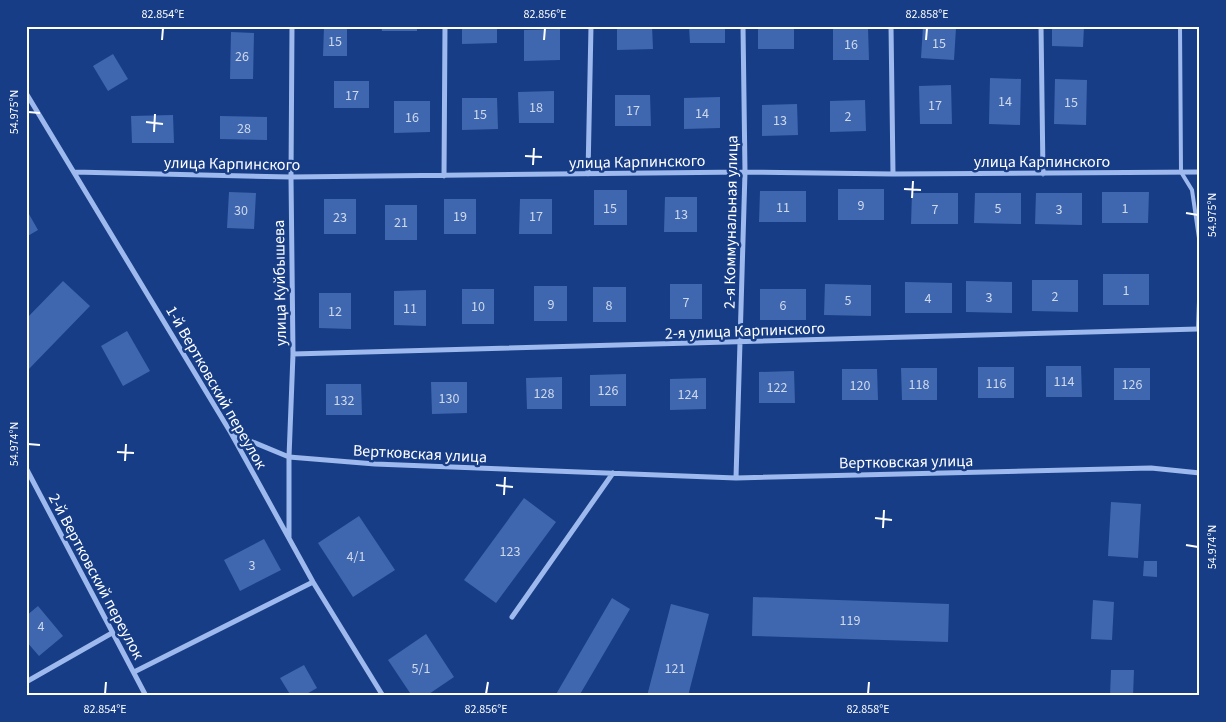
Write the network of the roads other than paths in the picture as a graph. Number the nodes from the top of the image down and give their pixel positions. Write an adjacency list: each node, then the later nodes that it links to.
1 (292, 26): 17 (street, улица Куйбышева)
2 (445, 26): 16 (street)
3 (591, 26): 13 (street)
4 (743, 26): 10 (street, 2-я Коммунальная улица)
5 (892, 26): 14 (street)
6 (1041, 26): 15 (street)
7 (1180, 26): 11 (lane)
8 (26, 93): 9 (street, 1-й Вертковский переулок)
9 (74, 172): 17 (street, улица Карпинского); 23 (street, 1-й Вертковский переулок)
10 (745, 172): 13 (street, улица Карпинского); 14 (street, улица Карпинского); 21 (street, 2-я Коммунальная улица)
11 (1181, 172): 12 (street, улица Карпинского); 15 (street, улица Карпинского); 18 (lane)
12 (1200, 172)
13 (588, 174): 16 (street, улица Карпинского)
14 (893, 174): 15 (street, улица Карпинского)
15 (1043, 174)
16 (444, 176): 17 (street, улица Карпинского)
17 (291, 177): 22 (street, улица Куйбышева)
18 (1200, 245)
19 (1200, 274): 20 (lane)
20 (1198, 329): 21 (street, 2-я улица Карпинского)
21 (740, 342): 22 (street, 2-я улица Карпинского); 28 (street, 2-я Коммунальная улица)
22 (293, 354): 24 (street, улица Куйбышева)
23 (231, 433): 24 (street, Вертковская улица); 29 (street, 1-й Вертковский переулок)
24 (289, 457): 26 (street, Вертковская улица); 29 (street, улица Куйбышева)
25 (26, 468): 32 (street, 2-й Вертковский переулок)
26 (613, 473): 28 (street, Вертковская улица); 31 (street)
27 (1200, 473): 28 (street, Вертковская улица)
28 (736, 478)
29 (289, 539): 30 (street, 1-й Вертковский переулок)
30 (313, 582): 33 (street); 36 (street, 1-й Вертковский переулок)
31 (512, 617)
32 (112, 633): 33 (street, 2-й Вертковский переулок); 34 (street)
33 (134, 672): 35 (street, 2-й Вертковский переулок)
34 (26, 682)
35 (146, 696)
36 (383, 696)

